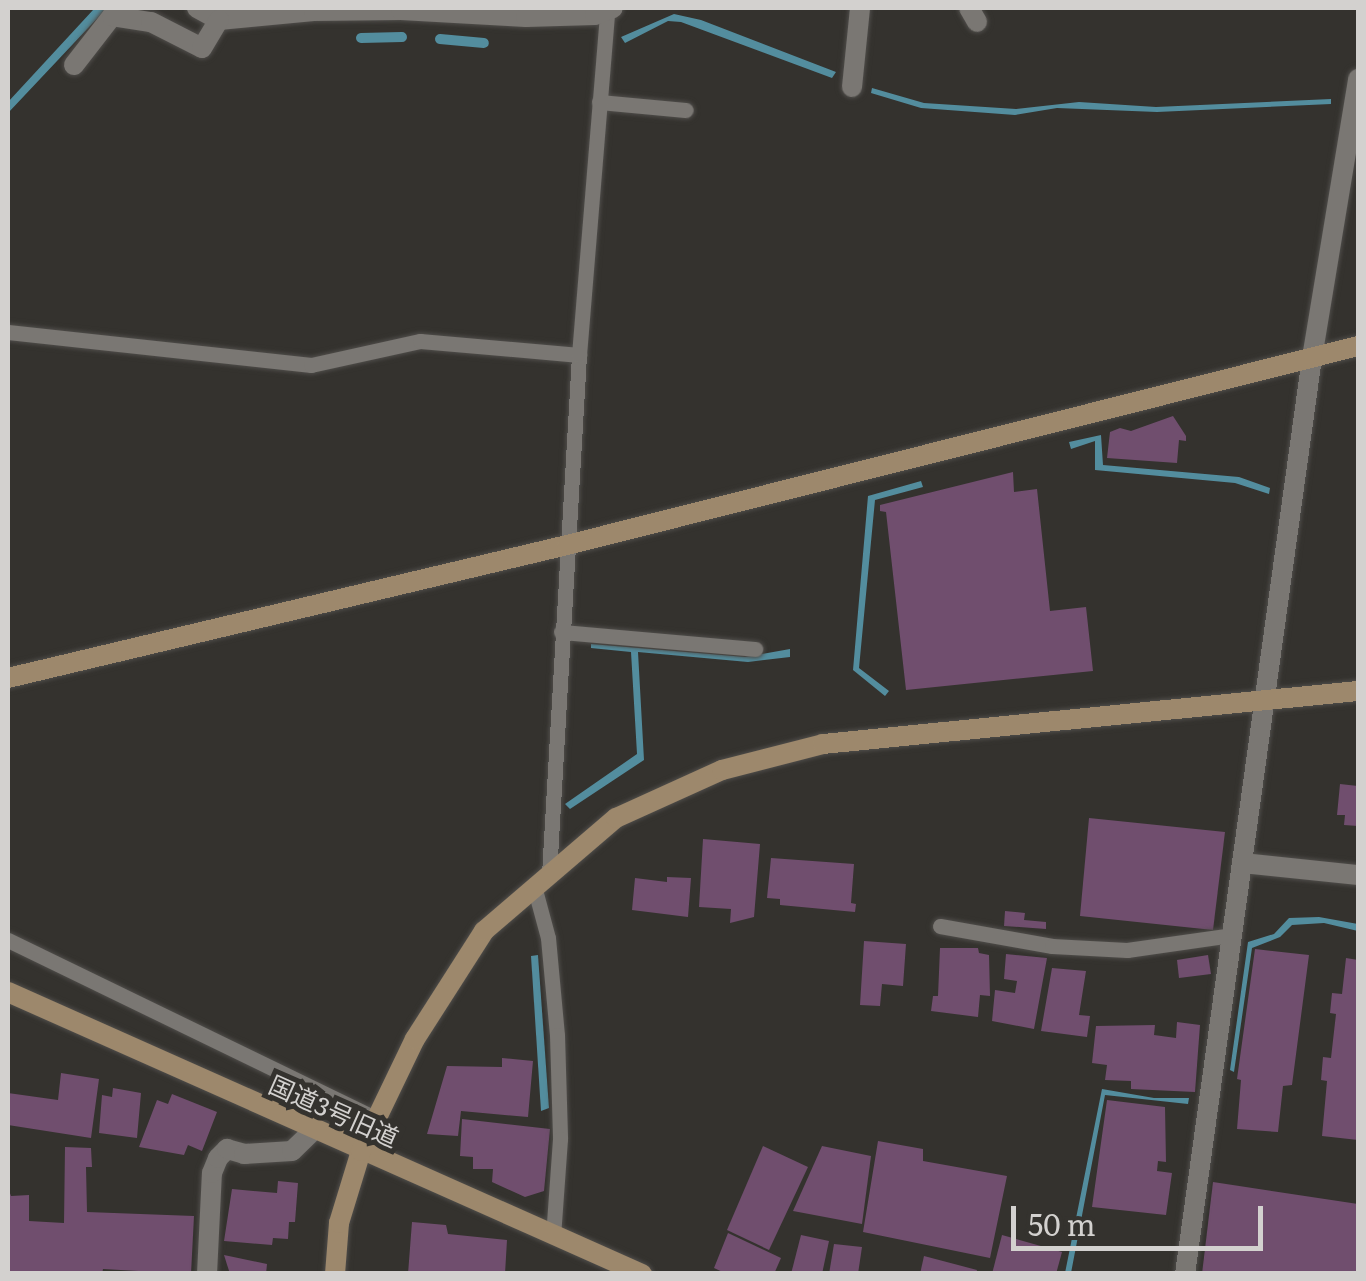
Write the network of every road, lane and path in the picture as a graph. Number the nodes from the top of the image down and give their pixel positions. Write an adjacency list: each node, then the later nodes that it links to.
1 (197, 8): 4 (street)
2 (860, 8): 7 (street)
3 (610, 10): 4 (street); 8 (lane)
4 (220, 20): 5 (street)
5 (74, 65)
6 (1358, 79): 13 (street)
7 (852, 87)
8 (599, 102): 9 (lane); 12 (lane)
9 (686, 110)
10 (8, 332): 12 (lane)
11 (1358, 346): 13 (street)
12 (579, 356): 14 (lane)
13 (1312, 358): 14 (street); 19 (street)
14 (566, 545): 15 (lane); 17 (street)
15 (561, 632): 16 (lane); 22 (lane)
16 (755, 649)
17 (8, 678)
18 (1358, 691): 19 (street)
19 (1263, 699): 20 (street); 22 (street)
20 (1243, 863): 21 (street); 24 (street)
21 (1358, 875)
22 (541, 880): 27 (street); 30 (lane)
23 (940, 926): 24 (lane)
24 (1233, 935): 34 (street)
25 (8, 940): 27 (lane)
26 (8, 992): 28 (street, 国道3号旧道)
27 (377, 1119): 29 (street)
28 (314, 1130): 29 (street, 国道3号旧道); 31 (street)
29 (362, 1151): 30 (street, 国道3号旧道); 32 (street)
30 (553, 1236): 33 (street, 国道3号旧道)
31 (207, 1274)
32 (334, 1274)
33 (642, 1274)
34 (1184, 1274)

